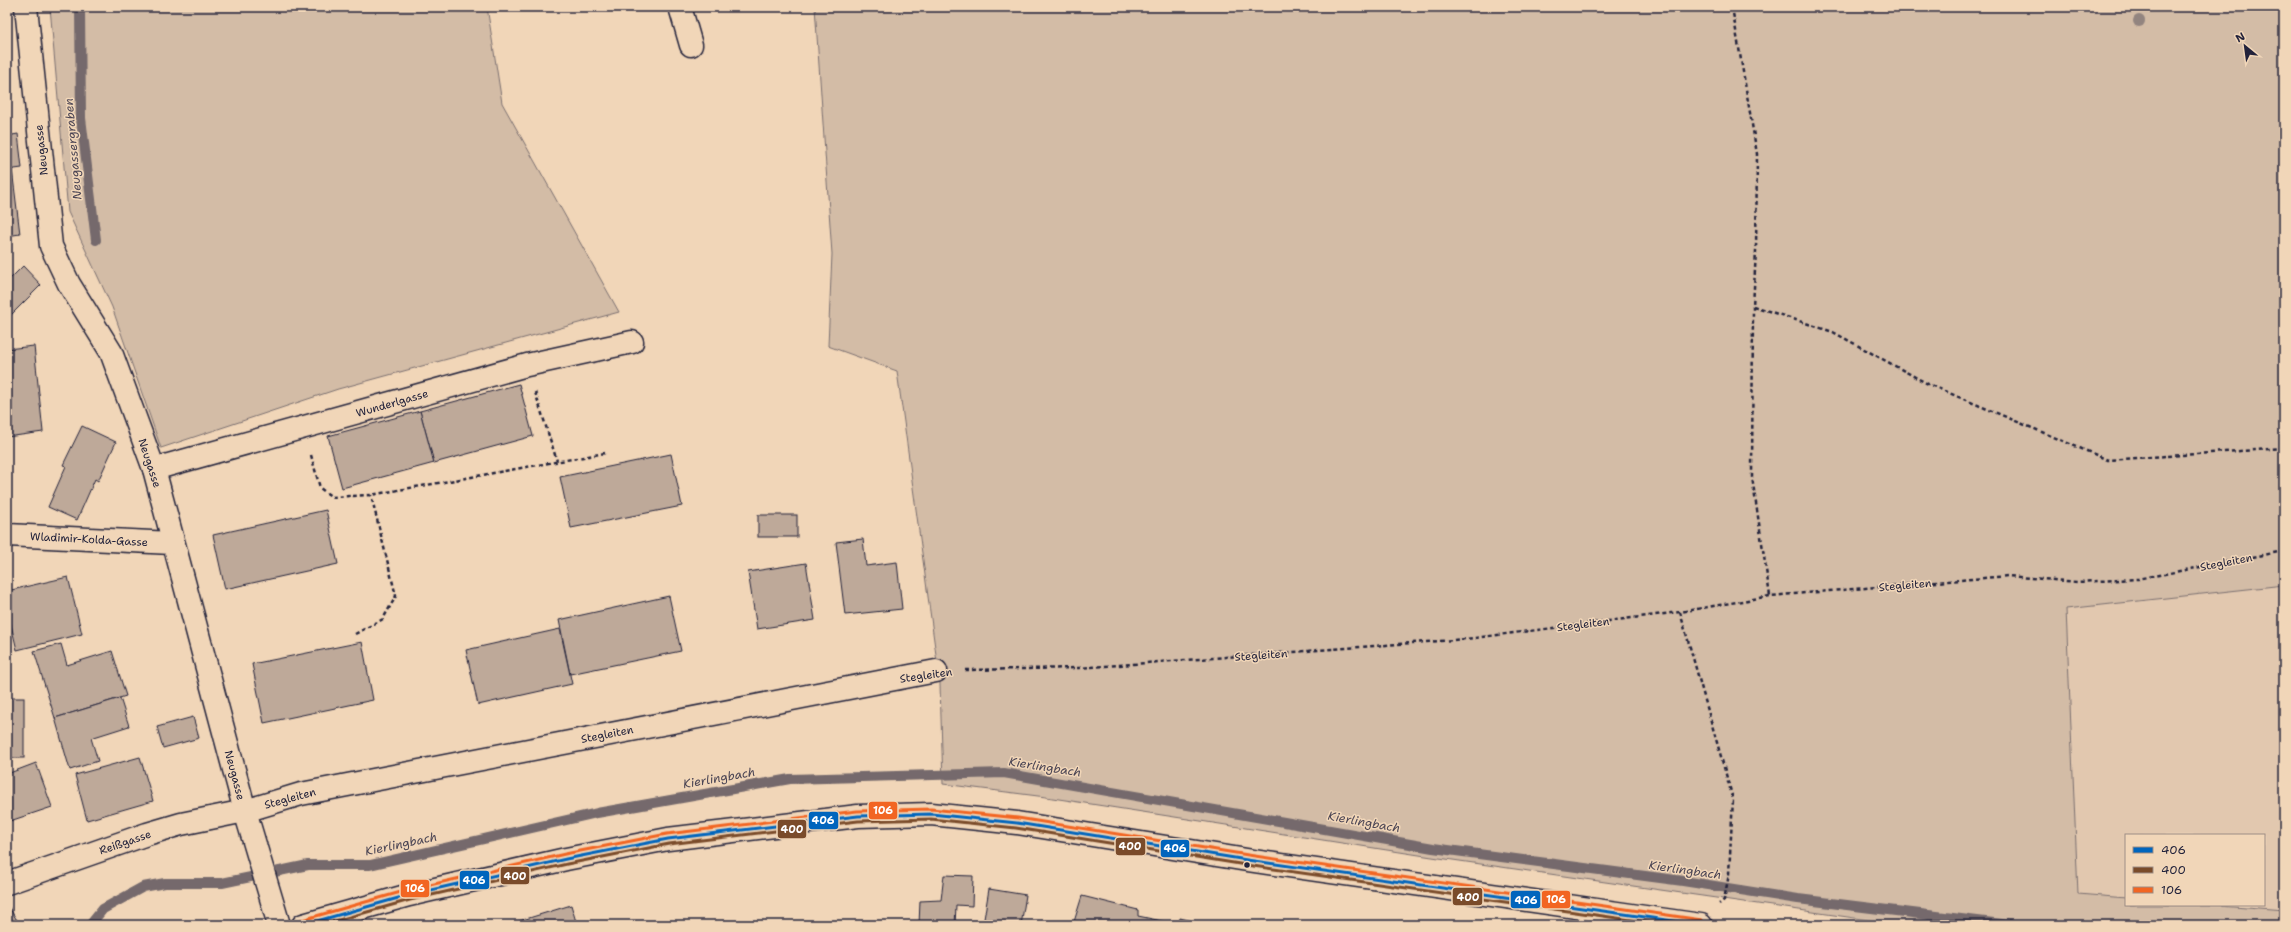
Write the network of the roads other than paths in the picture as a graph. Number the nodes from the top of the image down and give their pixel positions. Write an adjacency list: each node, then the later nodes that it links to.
1 (26, 7): 5 (street, Neugasse)
2 (680, 7): 3 (street)
3 (691, 45)
4 (632, 342): 5 (street, Wunderlgasse)
5 (154, 468): 7 (street, Neugasse)
6 (8, 537): 7 (street, Wladimir-Kolda-Gasse)
7 (172, 543): 9 (street, Neugasse)
8 (936, 671): 9 (street, Stegleiten)
9 (245, 811): 10 (street, Reißgasse); 11 (street, Neugasse)
10 (7, 882)
11 (279, 925)
12 (303, 925): 13 (street)
13 (1701, 925)

